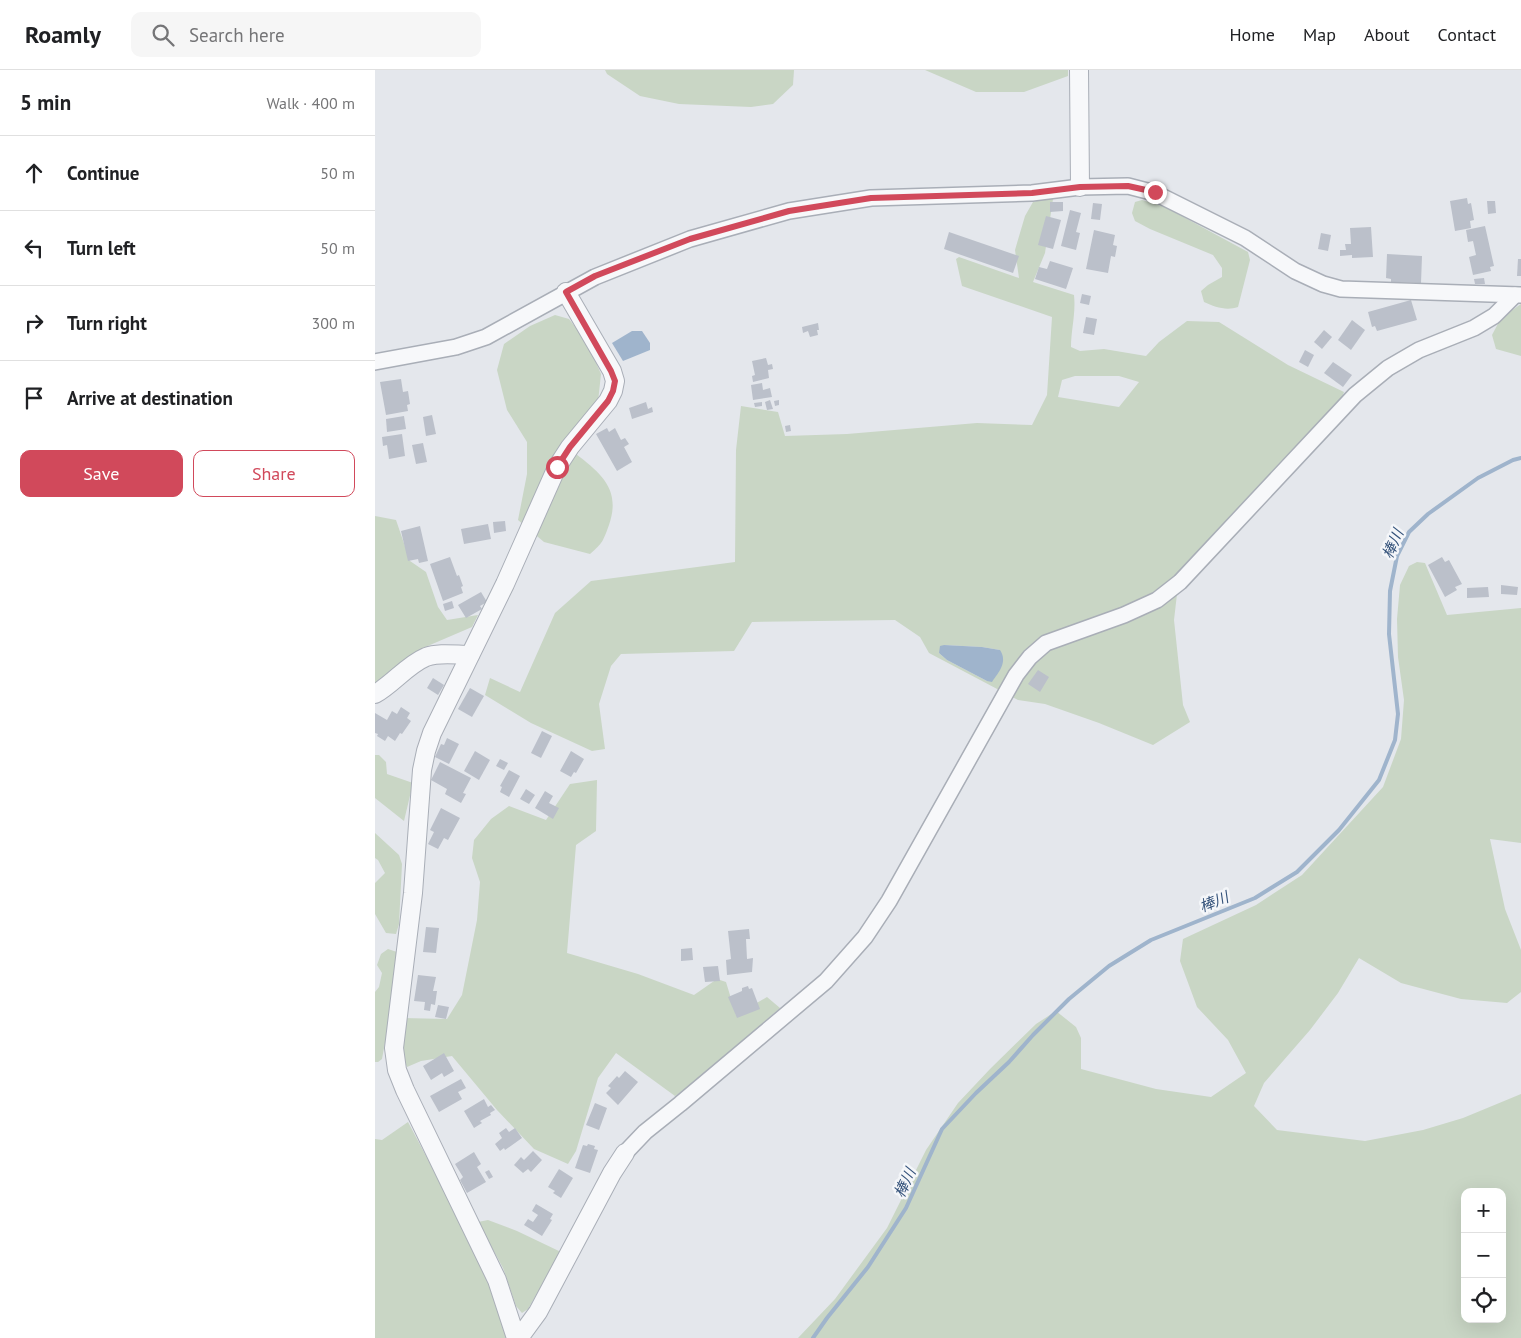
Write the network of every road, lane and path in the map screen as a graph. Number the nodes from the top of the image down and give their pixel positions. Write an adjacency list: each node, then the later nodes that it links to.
1 (1079, 70): 2 (street)
2 (1080, 187): 3 (street); 4 (street)
3 (566, 292): 5 (street); 6 (street)
4 (1518, 295): 8 (street)
5 (375, 362)
6 (470, 655): 7 (street); 9 (street)
7 (375, 694)
8 (625, 1153): 9 (street)
9 (517, 1338)

